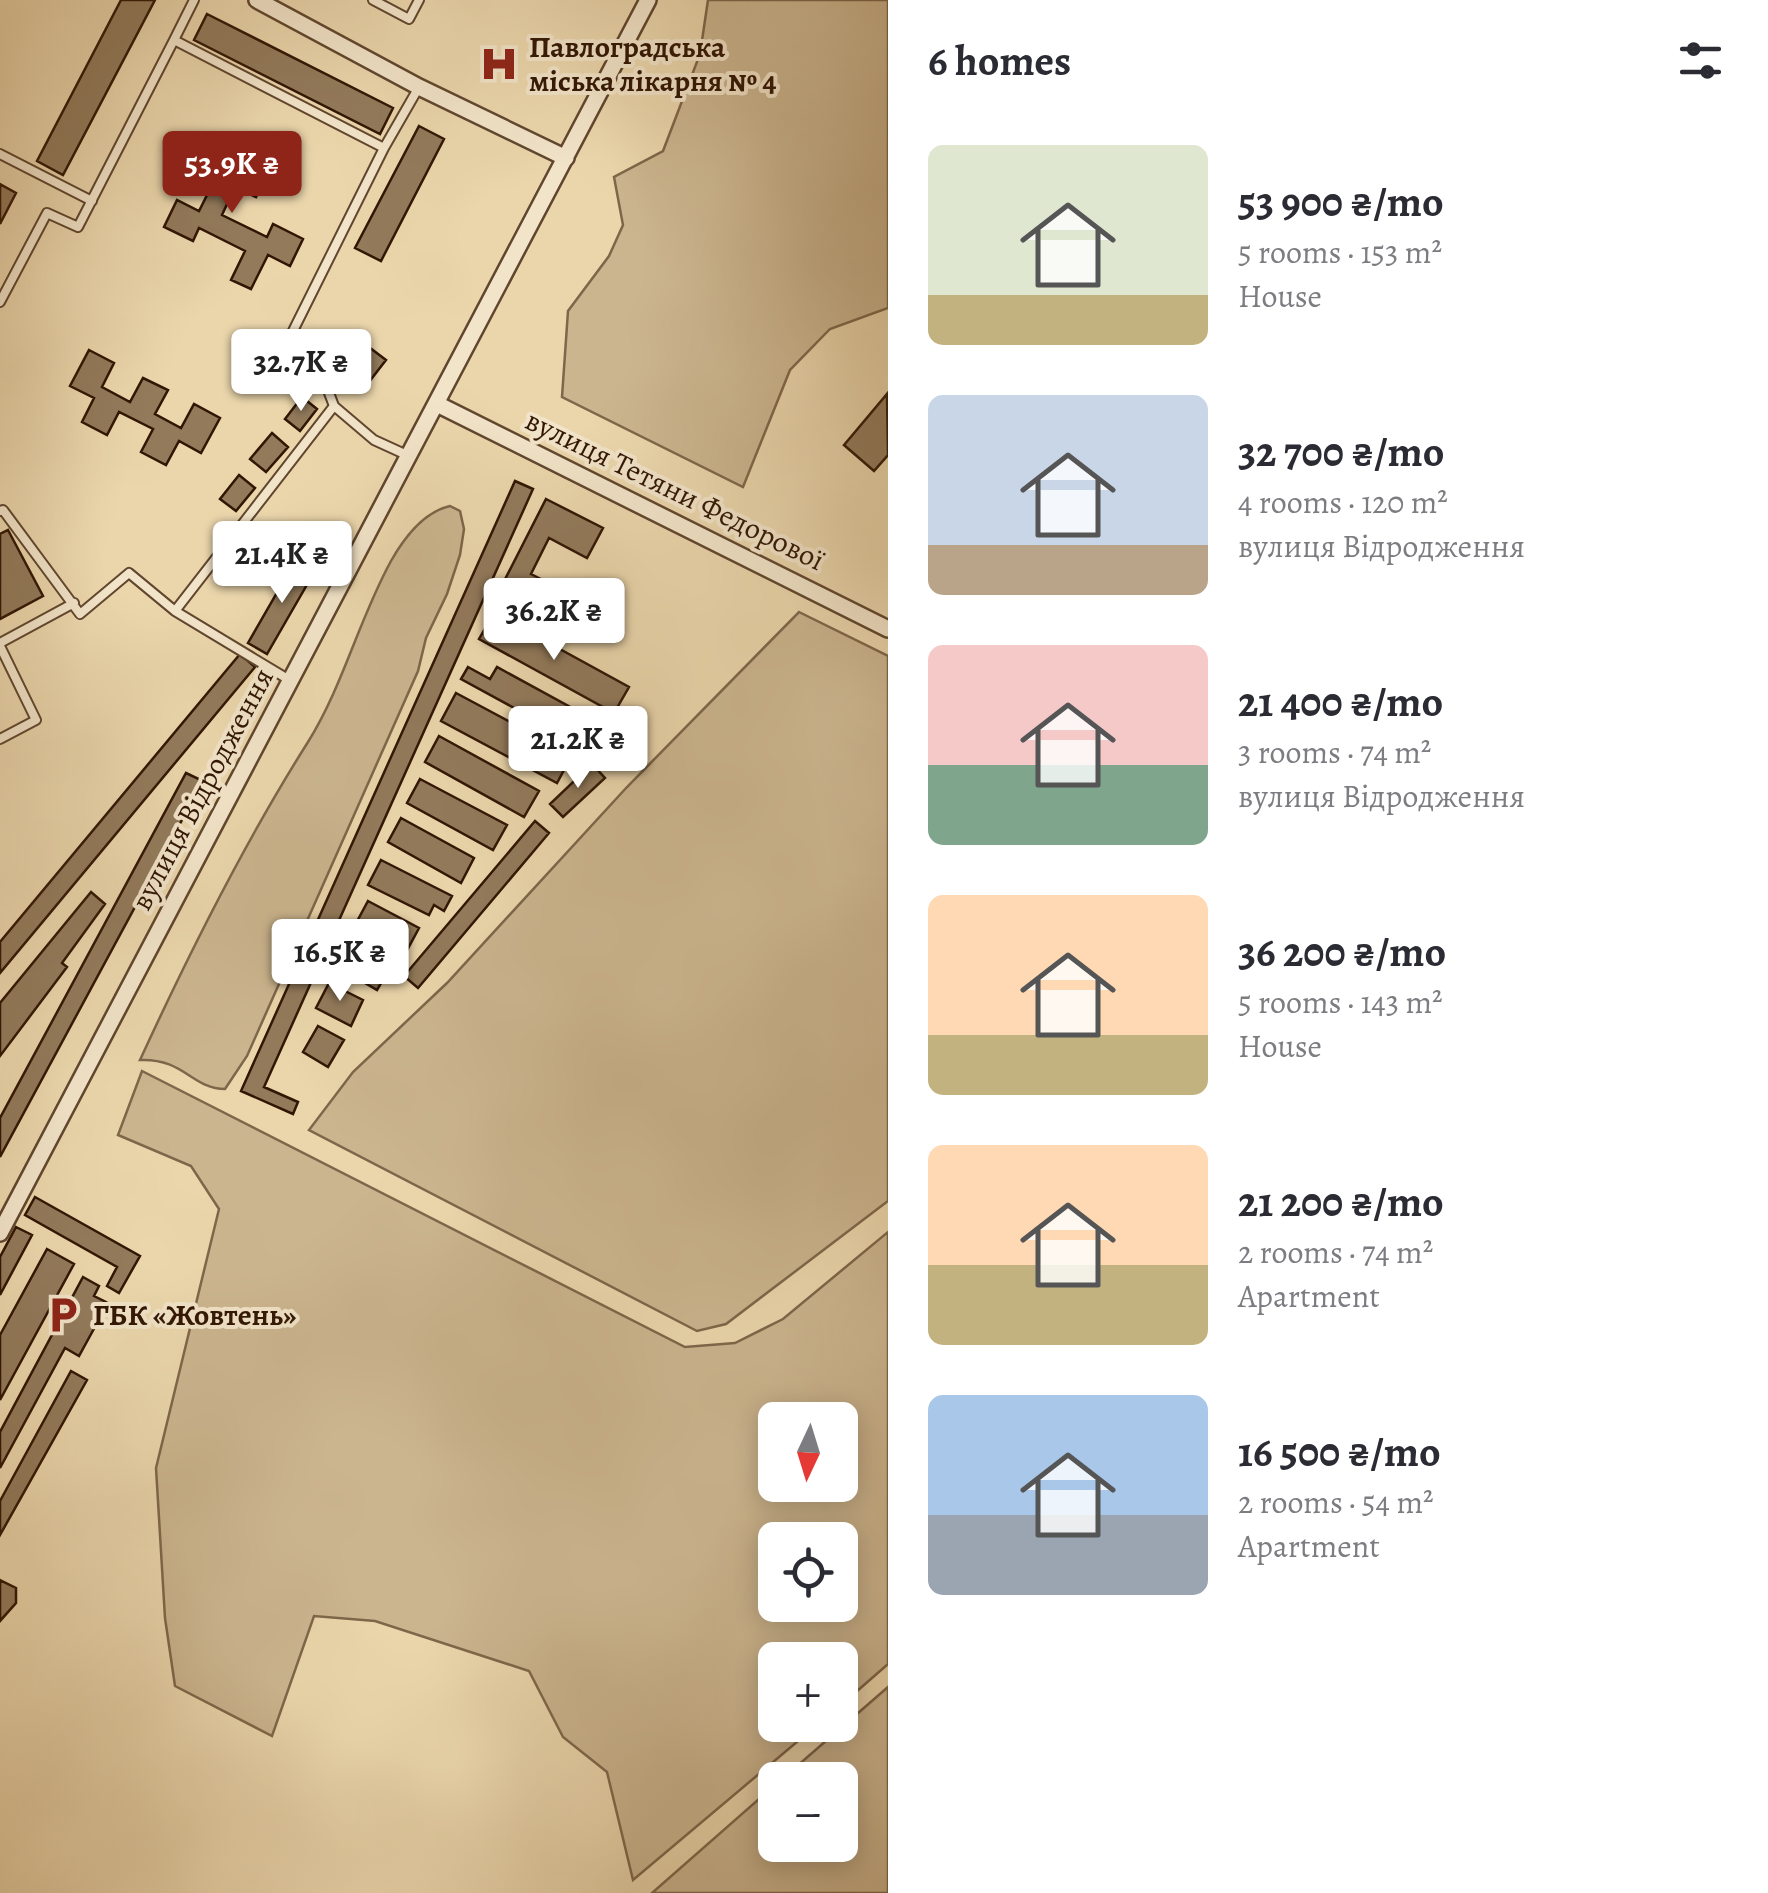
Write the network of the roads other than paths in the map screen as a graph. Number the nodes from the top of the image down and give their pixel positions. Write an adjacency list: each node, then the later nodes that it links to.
1 (194, 0): 6 (lane)
2 (257, 0): 7 (street)
3 (373, 0): 4 (lane)
4 (419, 0)
5 (648, 0): 10 (street, вулиця Відродження)
6 (174, 40): 8 (lane); 11 (lane)
7 (419, 87): 8 (lane); 10 (street)
8 (384, 148): 14 (lane)
9 (0, 154): 11 (lane)
10 (566, 158): 13 (street, вулиця Відродження)
11 (92, 202): 12 (lane)
12 (0, 302)
13 (437, 404): 15 (street, вулиця Відродження); 19 (street, вулиця Тетяни Федорової)
14 (334, 406): 15 (lane); 18 (lane)
15 (409, 456): 21 (street, вулиця Відродження)
16 (0, 511): 17 (lane)
17 (74, 603): 18 (lane); 20 (lane)
18 (175, 610): 21 (lane)
19 (888, 629)
20 (0, 644): 22 (lane)
21 (292, 681): 23 (street, вулиця Відродження)
22 (0, 739)
23 (0, 1233)

